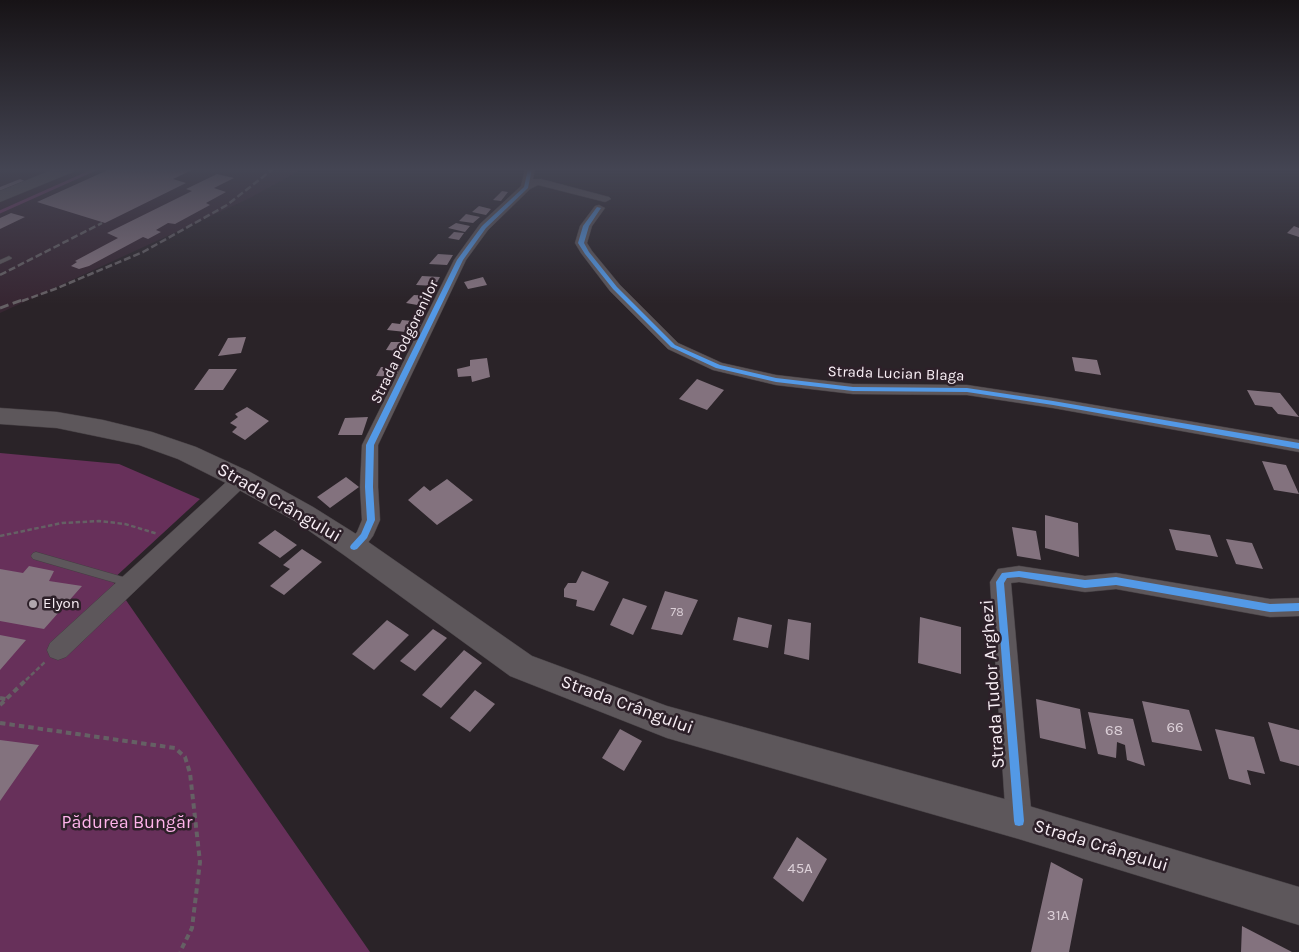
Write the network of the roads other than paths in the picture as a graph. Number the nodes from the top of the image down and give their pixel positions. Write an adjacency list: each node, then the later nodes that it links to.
1 (498, 213): 8 (street, Strada Podgorenilor)
2 (595, 213): 6 (street, Strada Lucian Blaga)
3 (9, 258): 4 (lane)
4 (0, 262)
5 (0, 416): 7 (main road, Strada Crângului)
6 (1299, 446)
7 (241, 479): 8 (main road, Strada Crângului); 10 (street)
8 (354, 546): 13 (main road, Strada Crângului)
9 (36, 556): 10 (lane)
10 (130, 583): 12 (street)
11 (1299, 608): 13 (street, Strada Tudor Arghezi)
12 (58, 650)
13 (1018, 821): 14 (main road, Strada Crângului)
14 (1299, 906)

